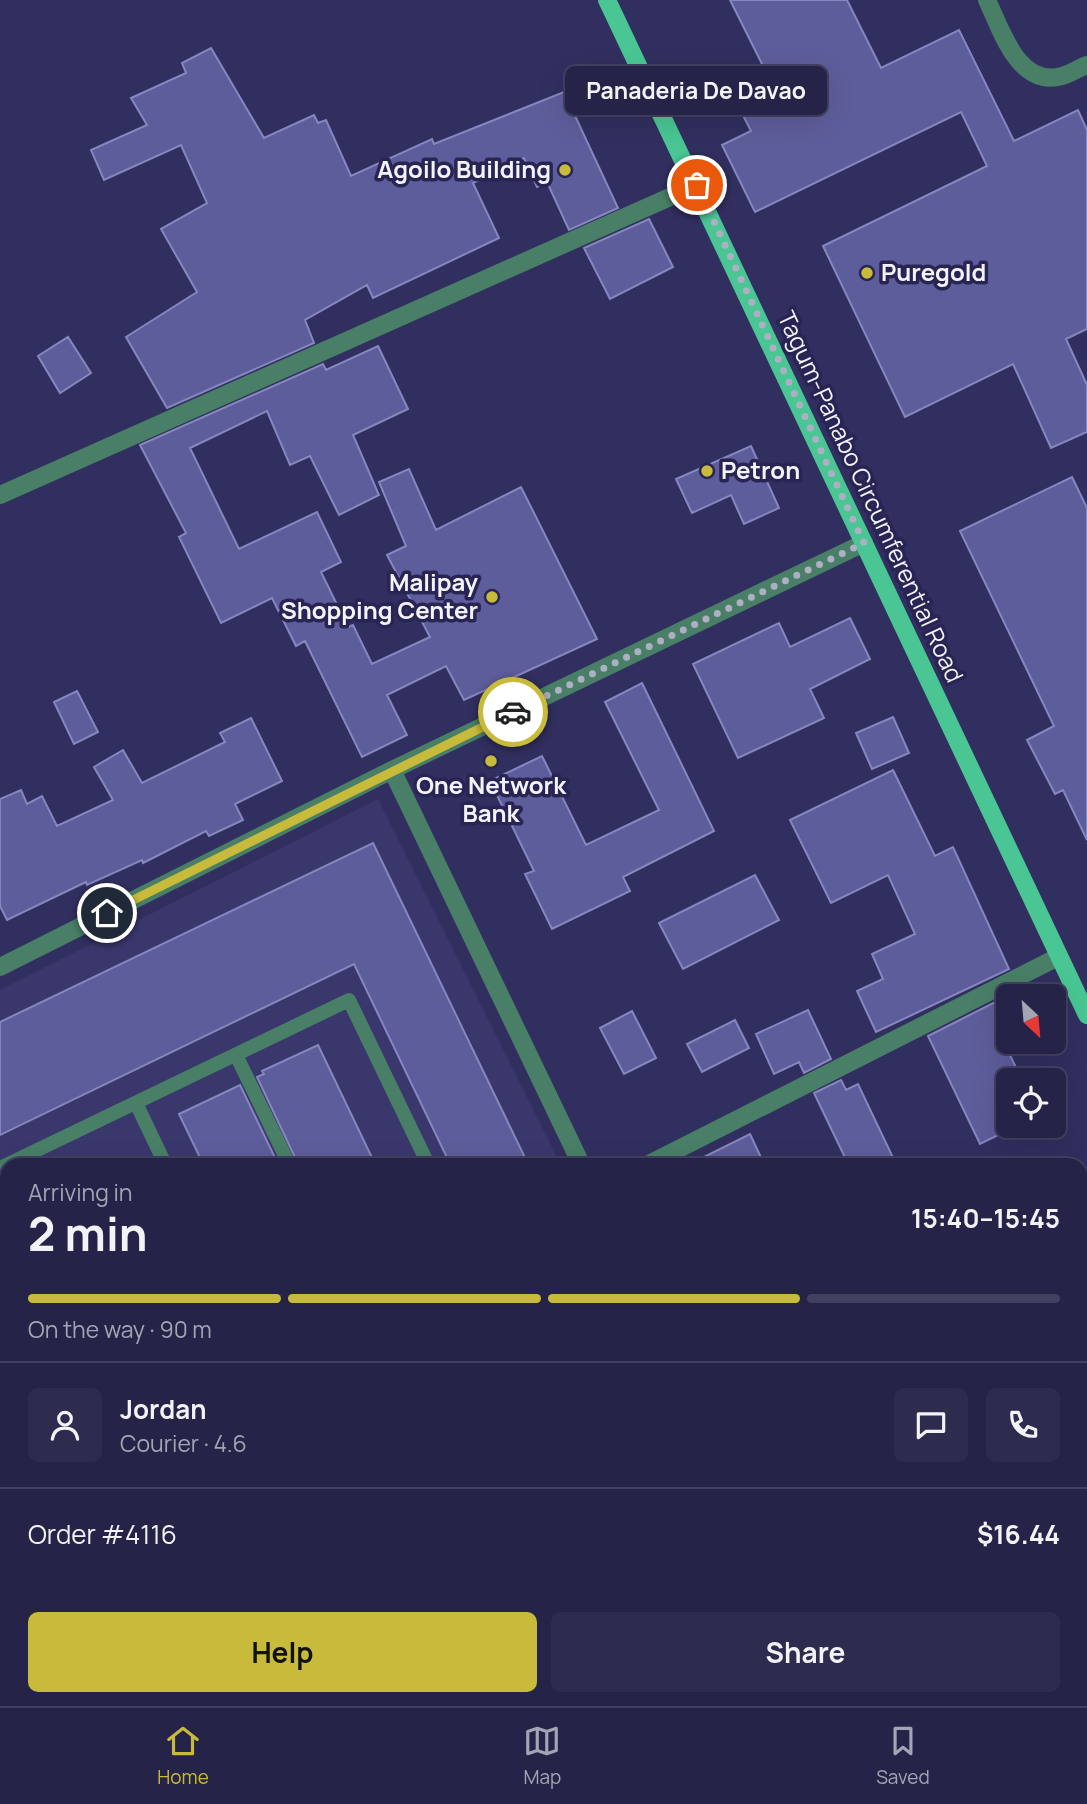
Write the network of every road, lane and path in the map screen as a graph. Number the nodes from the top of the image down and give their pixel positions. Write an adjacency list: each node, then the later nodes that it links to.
1 (607, 0): 4 (main road, Tagum-Panabo Circumferential Road)
2 (987, 0): 3 (street)
3 (1087, 65)
4 (697, 185): 5 (street); 6 (main road, Tagum-Panabo Circumferential Road)
5 (0, 495)
6 (864, 543): 7 (street); 8 (main road, Tagum-Panabo Circumferential Road)
7 (392, 770): 9 (street); 17 (street)
8 (1058, 957): 10 (main road, Tagum-Panabo Circumferential Road); 18 (street)
9 (0, 967)
10 (1086, 1013)
11 (236, 1055): 12 (lane); 15 (lane); 16 (lane)
12 (136, 1103): 13 (lane); 14 (lane)
13 (27, 1158)
14 (162, 1158)
15 (286, 1158)
16 (425, 1158)
17 (578, 1158)
18 (661, 1158)

